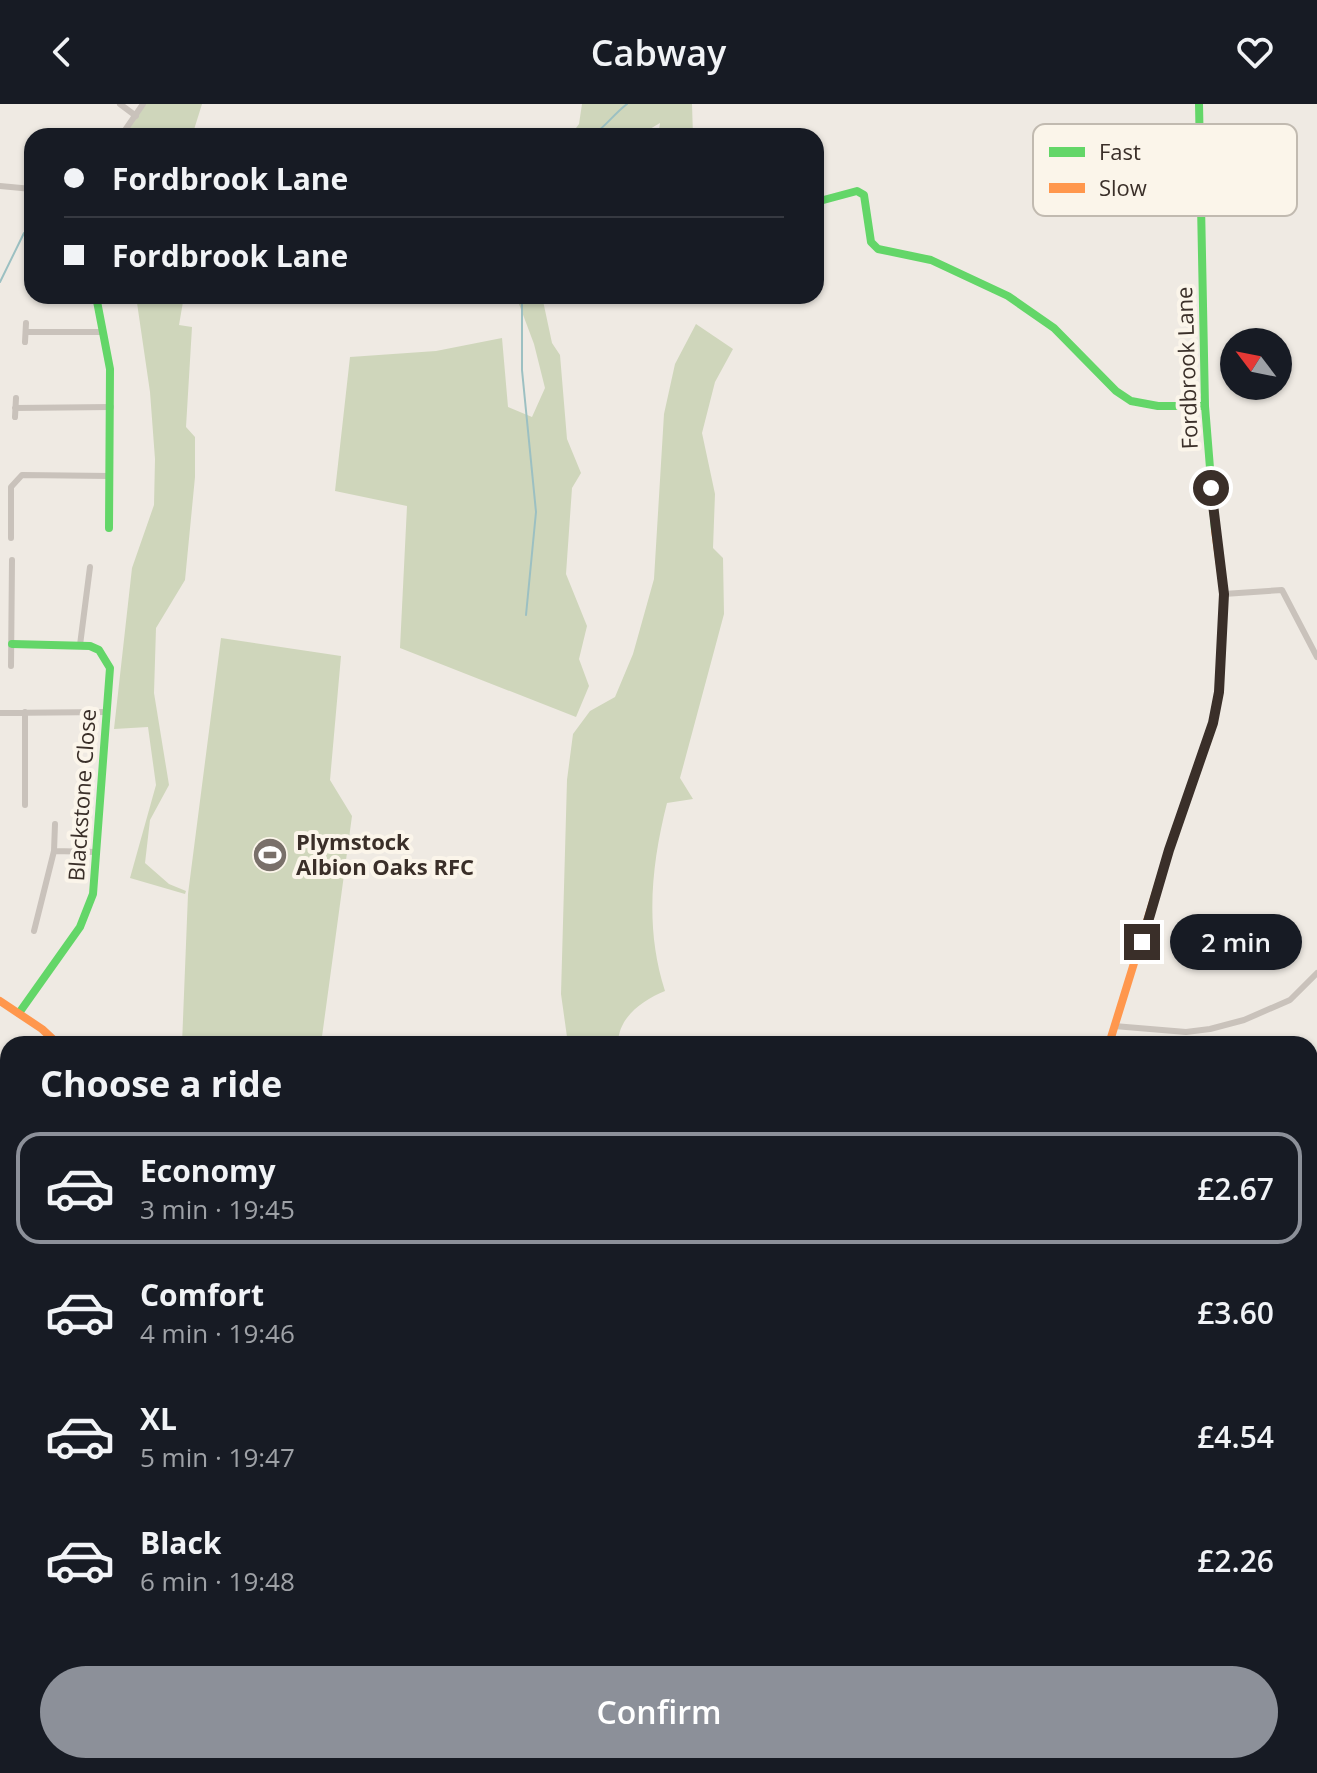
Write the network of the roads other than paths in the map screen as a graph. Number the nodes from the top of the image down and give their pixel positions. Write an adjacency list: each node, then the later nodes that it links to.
1 (120, 104): 4 (street)
2 (143, 104): 4 (street)
3 (1199, 104): 5 (street, Fordbrook Lane)
4 (136, 116): 6 (street)
5 (1199, 124)
6 (127, 128)
7 (0, 186): 8 (street)
8 (24, 188)
9 (824, 200): 17 (street)
10 (1201, 216): 17 (street, Fordbrook Lane)
11 (97, 304): 14 (street)
12 (26, 323): 13 (street)
13 (26, 332): 14 (street); 15 (street)
14 (101, 332): 18 (street)
15 (25, 342)
16 (16, 398): 19 (street)
17 (1205, 406): 32 (street, Fordbrook Lane)
18 (111, 407): 19 (street); 21 (street)
19 (15, 408): 20 (street)
20 (15, 417)
21 (110, 476): 22 (street); 24 (street)
22 (11, 508): 23 (street); 25 (street)
23 (22, 508)
24 (109, 528)
25 (11, 538)
26 (12, 560): 31 (street)
27 (90, 567): 29 (street)
28 (80, 577): 29 (street)
29 (89, 577): 34 (street)
30 (3, 584): 31 (street)
31 (12, 584): 33 (street)
32 (1224, 594): 35 (street); 52 (street, Fordbrook Lane)
33 (12, 644): 34 (street); 36 (street)
34 (80, 645): 38 (street, Blackstone Close)
35 (1317, 657)
36 (11, 666)
37 (25, 712): 38 (street); 39 (street); 41 (street)
38 (107, 712): 45 (street, Blackstone Close)
39 (0, 713)
40 (16, 792): 41 (street)
41 (25, 792): 42 (street)
42 (25, 805)
43 (55, 824): 44 (street)
44 (54, 851): 45 (street); 46 (street)
45 (97, 852): 51 (street, Blackstone Close)
46 (42, 899): 47 (street); 48 (street)
47 (51, 902)
48 (34, 931)
49 (1317, 973): 52 (street)
50 (0, 1001): 51 (street)
51 (19, 1013): 53 (street)
52 (1113, 1026): 54 (street, Fordbrook Lane)
53 (48, 1036)
54 (1111, 1036)

